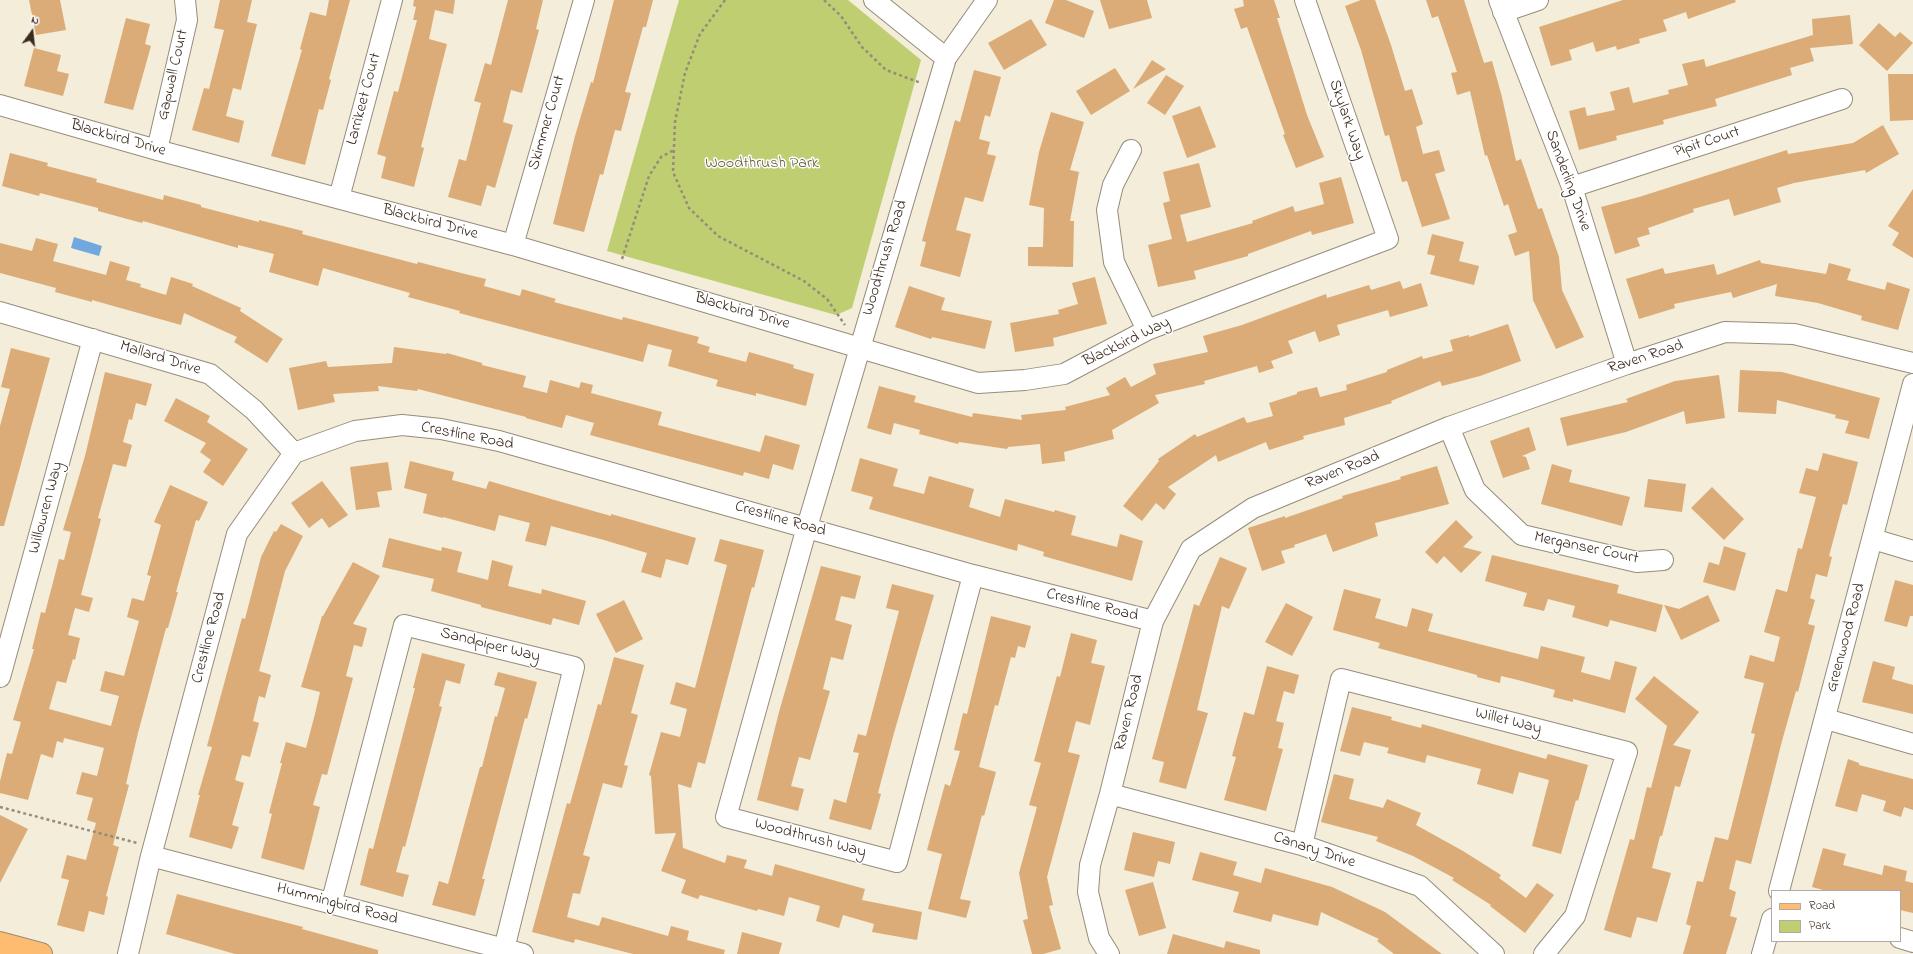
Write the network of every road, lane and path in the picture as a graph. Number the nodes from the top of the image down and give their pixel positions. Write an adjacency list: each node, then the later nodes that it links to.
1 (185, 0): 15 (street, Gapwall Court)
2 (392, 0): 19 (street, Larrikeet Court)
3 (584, 0): 21 (street, Skimmer Court)
4 (725, 0): 16 (path)
5 (824, 0): 12 (path)
6 (874, 0): 11 (street)
7 (987, 0): 11 (street, Woodthrush Road)
8 (1305, 0): 20 (street, Skylark Way)
9 (1538, 0): 10 (street)
10 (1501, 6): 18 (street, Sanderling Drive)
11 (946, 58): 12 (street, Woodthrush Road)
12 (937, 88): 26 (street, Woodthrush Road)
13 (1842, 99): 18 (street, Pipit Court)
14 (0, 105): 15 (street, Blackbird Drive)
15 (156, 150): 19 (street, Blackbird Drive)
16 (674, 150): 22 (path); 26 (path)
17 (1131, 150): 24 (street)
18 (1572, 187): 28 (street, Sanderling Drive)
19 (339, 198): 21 (street, Blackbird Drive)
20 (1388, 239): 24 (street, Blackbird Way)
21 (513, 245): 22 (street, Blackbird Drive)
22 (617, 276): 26 (street, Blackbird Drive)
23 (0, 312): 25 (street, Mallard Drive)
24 (1147, 330): 26 (street, Blackbird Way)
25 (93, 339): 31 (street, Mallard Drive); 38 (street, Willowren Way)
26 (860, 347): 32 (street, Woodthrush Road)
27 (1913, 363): 28 (street, Raven Road)
28 (1627, 364): 30 (street, Raven Road)
29 (1913, 384): 33 (street, Greenwood Road)
30 (1449, 427): 35 (street, Merganser Court); 37 (street, Raven Road)
31 (294, 453): 32 (street, Crestline Road); 44 (street, Crestline Road)
32 (807, 527): 36 (street, Crestline Road); 36 (street, Woodthrush Way)
33 (1873, 539): 34 (street); 39 (street, Greenwood Road)
34 (1913, 551)
35 (1663, 560)
36 (973, 575): 37 (street, Crestline Road)
37 (1153, 621): 41 (street, Raven Road)
38 (0, 677)
39 (1826, 719): 40 (street); 45 (street, Greenwood Road)
40 (1913, 744)
41 (1110, 794): 43 (street, Canary Drive); 55 (street, Raven Road)
42 (0, 807): 44 (path)
43 (1302, 845): 56 (street, Canary Drive); 57 (street, Willet Way)
44 (152, 852): 46 (street, Hummingbird Road); 53 (street, Crestline Road)
45 (1780, 890)
46 (331, 904): 51 (street, Hummingbird Road); 51 (street, Sandpiper Way)
47 (1771, 922): 58 (street)
48 (1901, 938): 49 (street)
49 (1913, 942)
50 (0, 943): 52 (main road)
51 (504, 949): 54 (street, Hummingbird Road)
52 (41, 954)
53 (128, 954)
54 (523, 954)
55 (1109, 954)
56 (1494, 954)
57 (1544, 954)
58 (1762, 954)

